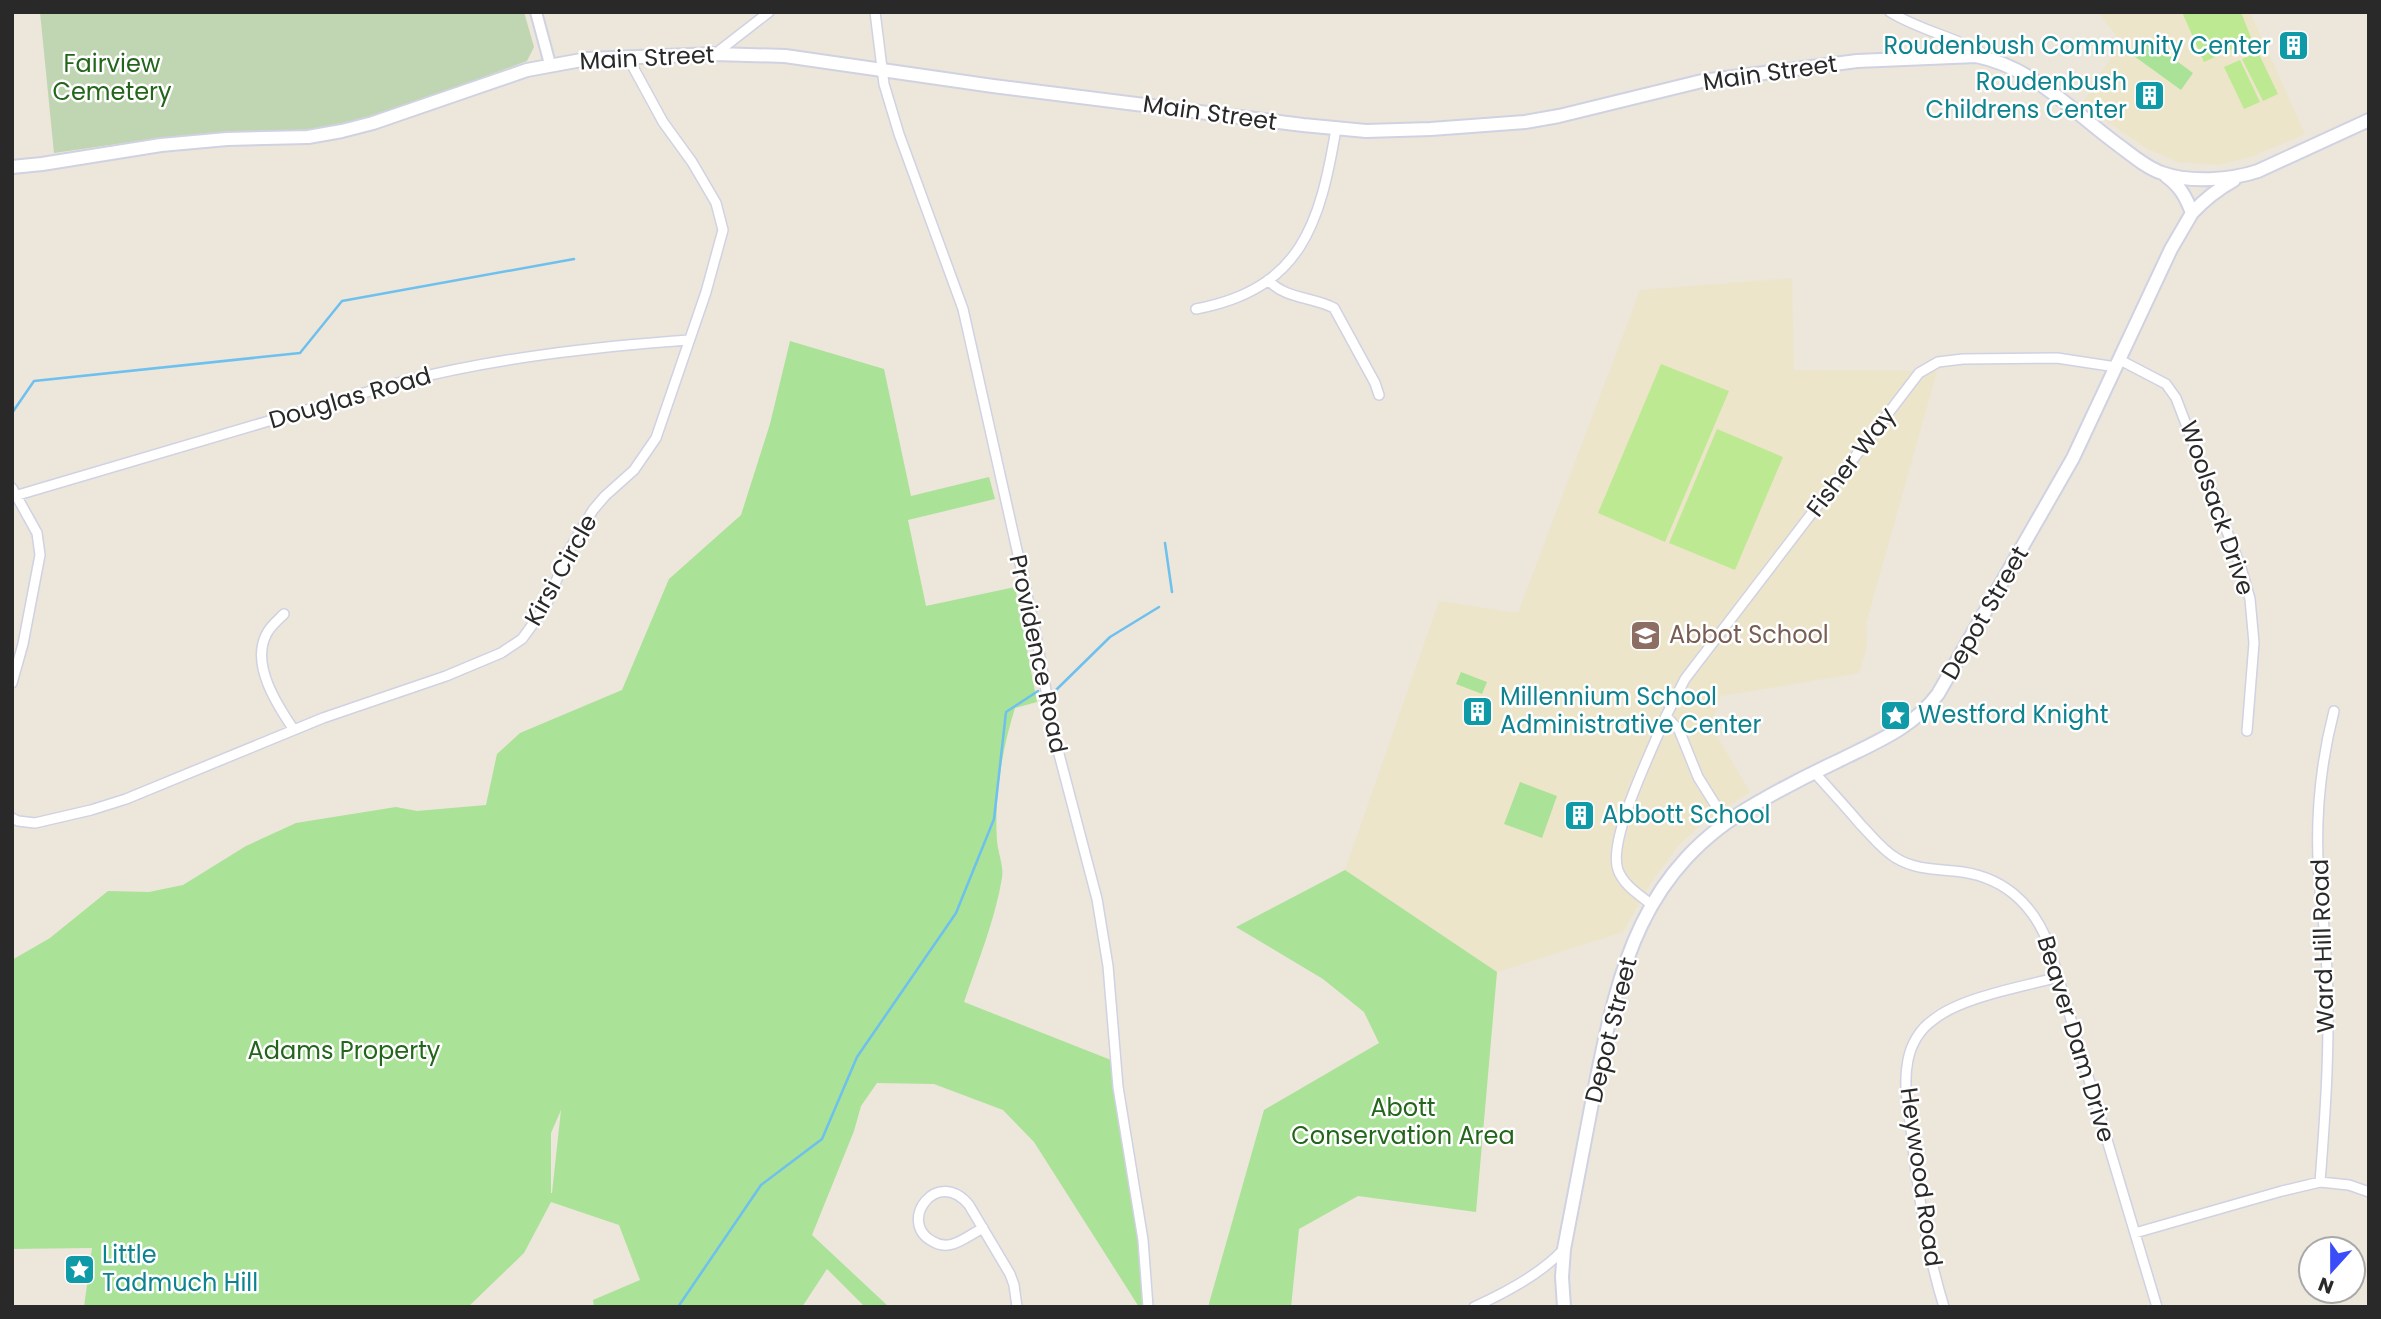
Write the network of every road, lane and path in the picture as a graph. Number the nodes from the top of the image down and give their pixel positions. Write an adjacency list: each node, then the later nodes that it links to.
1 (536, 12): 8 (street)
2 (769, 12): 5 (street)
3 (875, 12): 9 (street, Providence Road)
4 (1890, 12): 7 (street)
5 (715, 54): 6 (main road, Main Street); 9 (main road, Main Street)
6 (627, 56): 8 (main road, Main Street); 18 (street, Kirsi Circle)
7 (1994, 60): 11 (main road, Main Street); 13 (main road, Main Street)
8 (550, 64): 12 (main road, Main Street)
9 (883, 71): 11 (main road, Main Street); 39 (street, Providence Road)
10 (2369, 120): 14 (main road, Main Street)
11 (1336, 129): 16 (street)
12 (12, 167)
13 (2162, 173): 14 (main road, Main Street); 15 (main road)
14 (2241, 177): 15 (main road, Depot Street)
15 (2192, 213): 19 (main road, Depot Street)
16 (1268, 280): 17 (street); 20 (street)
17 (1196, 309)
18 (689, 340): 21 (street, Douglas Road); 26 (street, Kirsi Circle)
19 (2118, 363): 25 (street, Fisher Way); 27 (street, Woolsack Drive); 28 (main road, Depot Street)
20 (1379, 395)
21 (15, 492): 23 (street)
22 (284, 614): 26 (street)
23 (12, 683)
24 (2334, 710): 33 (street, Ward Hill Road)
25 (1666, 716): 30 (street); 31 (street, Fisher Way)
26 (294, 730): 29 (street, Kirsi Circle)
27 (2247, 731)
28 (1814, 772): 30 (main road, Depot Street); 32 (street, Beaver Dam Drive)
29 (12, 818)
30 (1726, 822): 31 (main road, Depot Street)
31 (1652, 905): 37 (main road, Depot Street)
32 (2058, 977): 36 (street, Beaver Dam Drive); 42 (street, Heywood Road)
33 (2320, 1182): 34 (street); 36 (street)
34 (2369, 1192)
35 (983, 1228): 35 (street); 38 (street)
36 (2135, 1233): 43 (street, Beaver Dam Drive)
37 (1564, 1249): 40 (street); 41 (main road, Depot Street)
38 (1017, 1307)
39 (1148, 1307)
40 (1474, 1307)
41 (1564, 1307)
42 (1944, 1307)
43 (2157, 1307)

